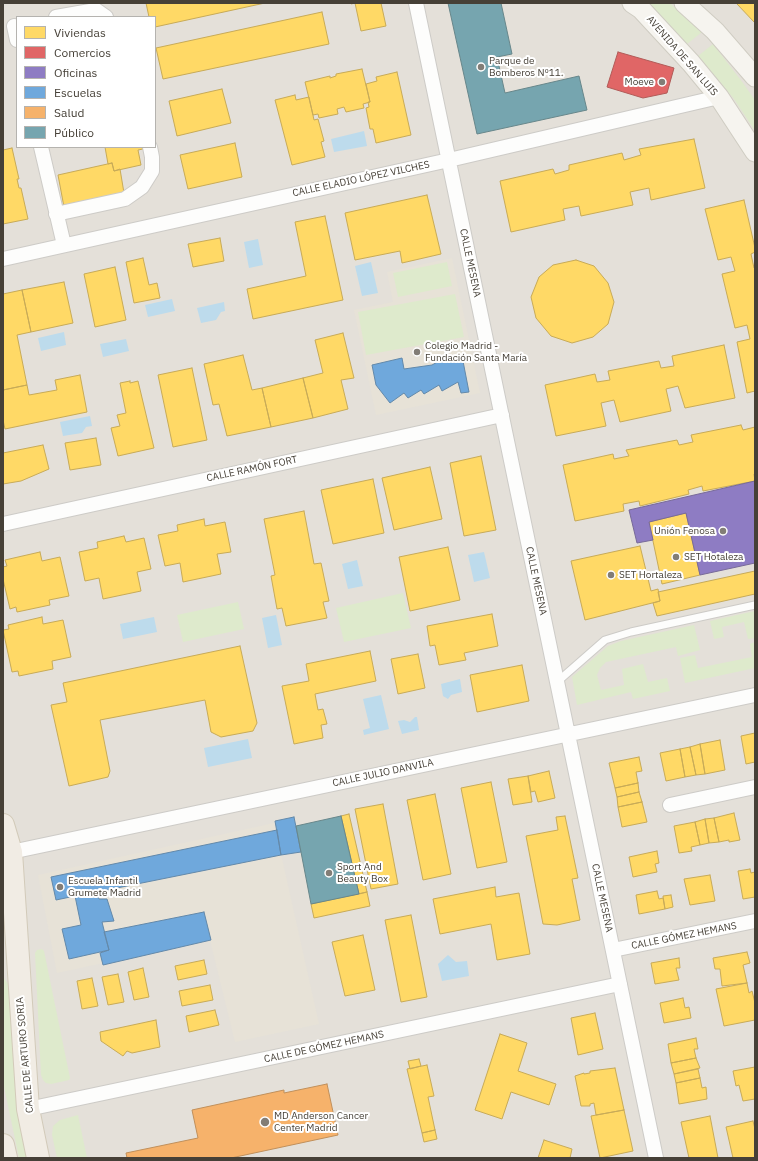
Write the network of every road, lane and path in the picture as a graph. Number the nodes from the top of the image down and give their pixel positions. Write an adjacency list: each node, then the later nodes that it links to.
1 (416, 3): 13 (street, CALLE MESENA)
2 (632, 3): 9 (street, AVENIDA DE SAN LUIS)
3 (684, 3): 8 (street)
4 (62, 16): 5 (street)
5 (105, 16)
6 (11, 26): 7 (street)
7 (16, 38)
8 (755, 77)
9 (719, 97): 12 (street, AVENIDA DE SAN LUIS); 13 (street, CALLE ELADIO LÓPEZ VILCHES)
10 (41, 148): 14 (street)
11 (150, 148): 14 (street)
12 (755, 152)
13 (449, 160): 15 (street, CALLE ELADIO LÓPEZ VILCHES); 17 (street, CALLE MESENA)
14 (56, 214): 15 (street)
15 (64, 245): 16 (street, CALLE ELADIO LÓPEZ VILCHES)
16 (3, 259)
17 (502, 415): 18 (street, CALLE RAMÓN FORT); 20 (street, CALLE MESENA)
18 (3, 524)
19 (755, 604): 20 (lane)
20 (557, 682): 22 (street, CALLE MESENA)
21 (755, 695): 22 (street, CALLE JULIO DANVILA)
22 (568, 734): 26 (street, CALLE JULIO DANVILA); 29 (street, CALLE MESENA)
23 (755, 787): 24 (street)
24 (670, 805)
25 (3, 825): 26 (main road, CALLE DE ARTURO SORIA)
26 (7, 853): 27 (main road, CALLE DE ARTURO SORIA)
27 (9, 920): 30 (main road, CALLE DE ARTURO SORIA)
28 (755, 921): 29 (street, CALLE GÓMEZ HEMANS)
29 (613, 950): 31 (street, CALLE MESENA)
30 (11, 972): 32 (main road, CALLE DE ARTURO SORIA)
31 (620, 984): 32 (street, CALLE DE GÓMEZ HEMANS); 36 (street, CALLE MESENA)
32 (28, 1109): 35 (main road, CALLE DE ARTURO SORIA)
33 (3, 1144): 34 (main road)
34 (6, 1158)
35 (38, 1158)
36 (656, 1158)

